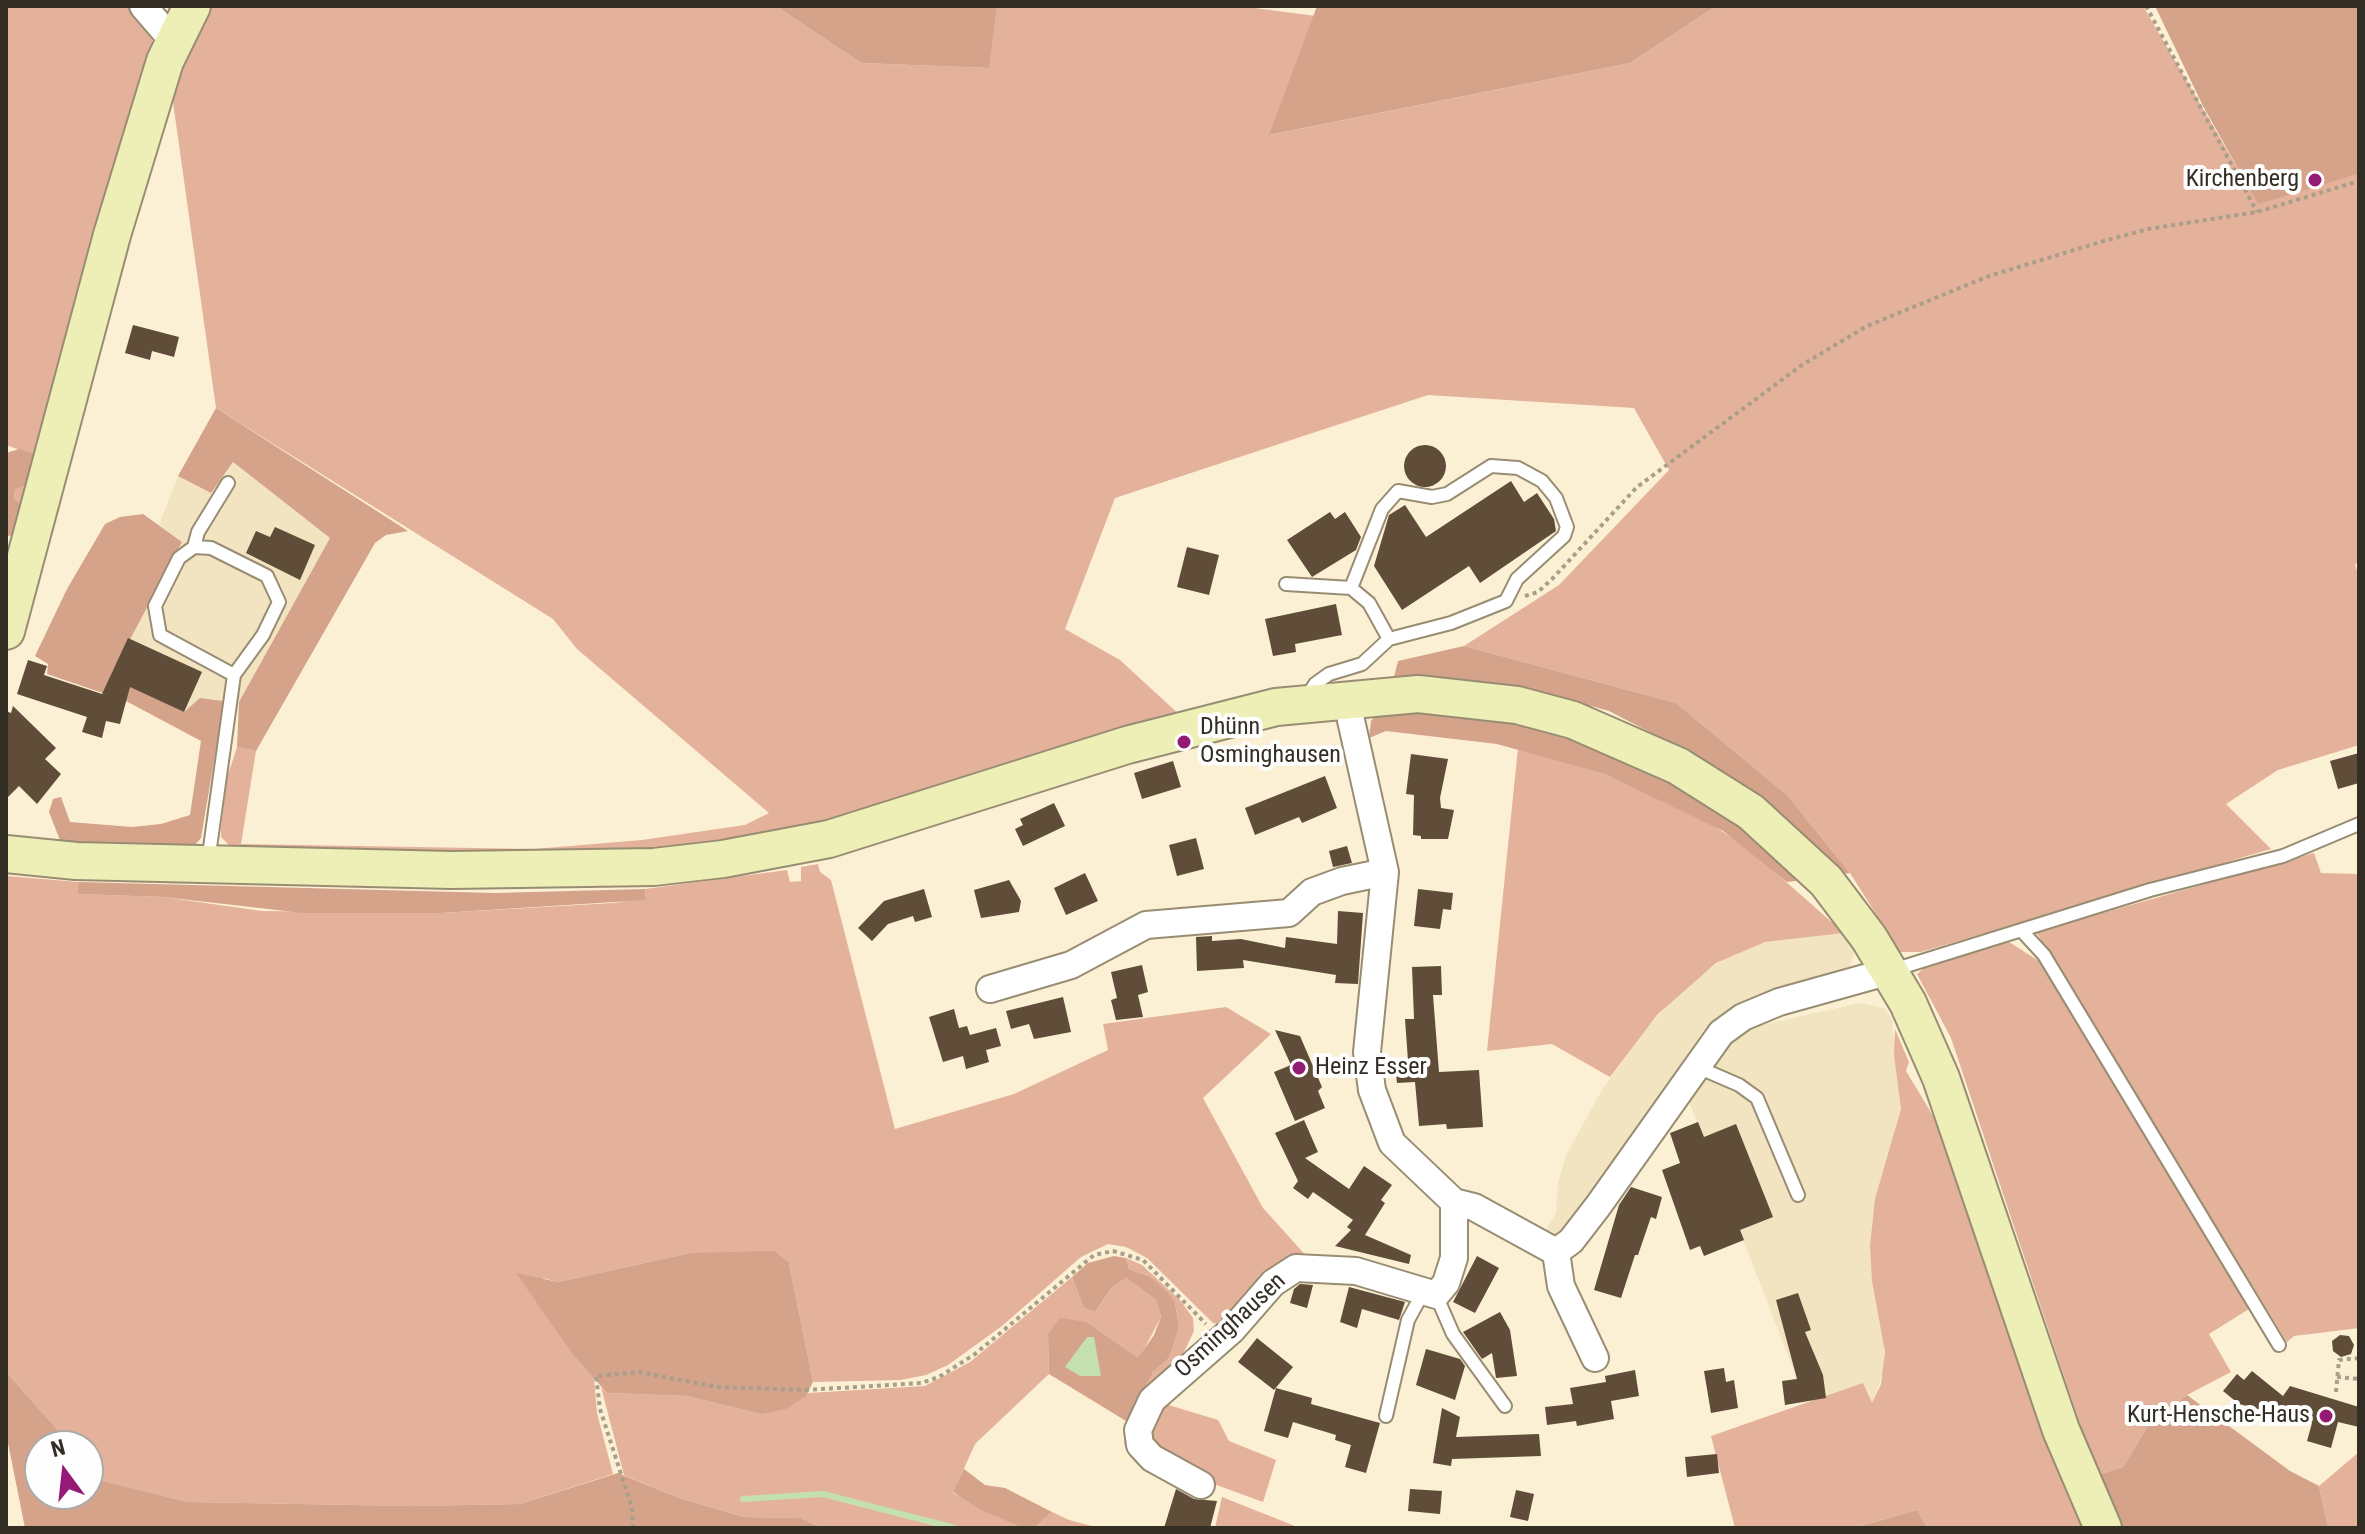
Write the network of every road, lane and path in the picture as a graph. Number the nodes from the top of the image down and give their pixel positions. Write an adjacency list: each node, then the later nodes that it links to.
1 (143, 6): 4 (street)
2 (192, 6): 4 (main road)
3 (2146, 6): 6 (path)
4 (174, 42): 12 (main road)
5 (2359, 181): 6 (path)
6 (2257, 212): 11 (path)
7 (228, 483): 8 (lane)
8 (194, 547): 14 (lane); 14 (lane)
9 (1286, 584): 10 (lane)
10 (1351, 588): 11 (lane); 13 (lane)
11 (1506, 601): 13 (lane)
12 (6, 631)
13 (1389, 639): 16 (lane)
14 (234, 675): 19 (lane)
15 (1346, 698): 16 (main road); 20 (street); 22 (main road)
16 (1303, 703): 19 (main road)
17 (2359, 824): 21 (lane)
18 (6, 854): 19 (main road)
19 (207, 864)
20 (1385, 872): 23 (street); 26 (street)
21 (2021, 930): 22 (lane); 30 (lane)
22 (1890, 971): 24 (street); 40 (main road)
23 (990, 989)
24 (1695, 1066): 25 (lane); 27 (street)
25 (1798, 1195)
26 (1454, 1202): 27 (street); 28 (street)
27 (1556, 1252): 31 (street)
28 (1430, 1293): 29 (street, Osminghausen); 36 (lane); 37 (lane)
29 (1220, 1341): 38 (street, Osminghausen); 39 (path)
30 (2279, 1345)
31 (1595, 1358)
32 (2359, 1358): 33 (path)
33 (2337, 1377): 34 (path); 35 (path)
34 (2359, 1379)
35 (2336, 1392)
36 (1505, 1406)
37 (1386, 1416)
38 (1201, 1485)
39 (633, 1528)
40 (2103, 1528)

